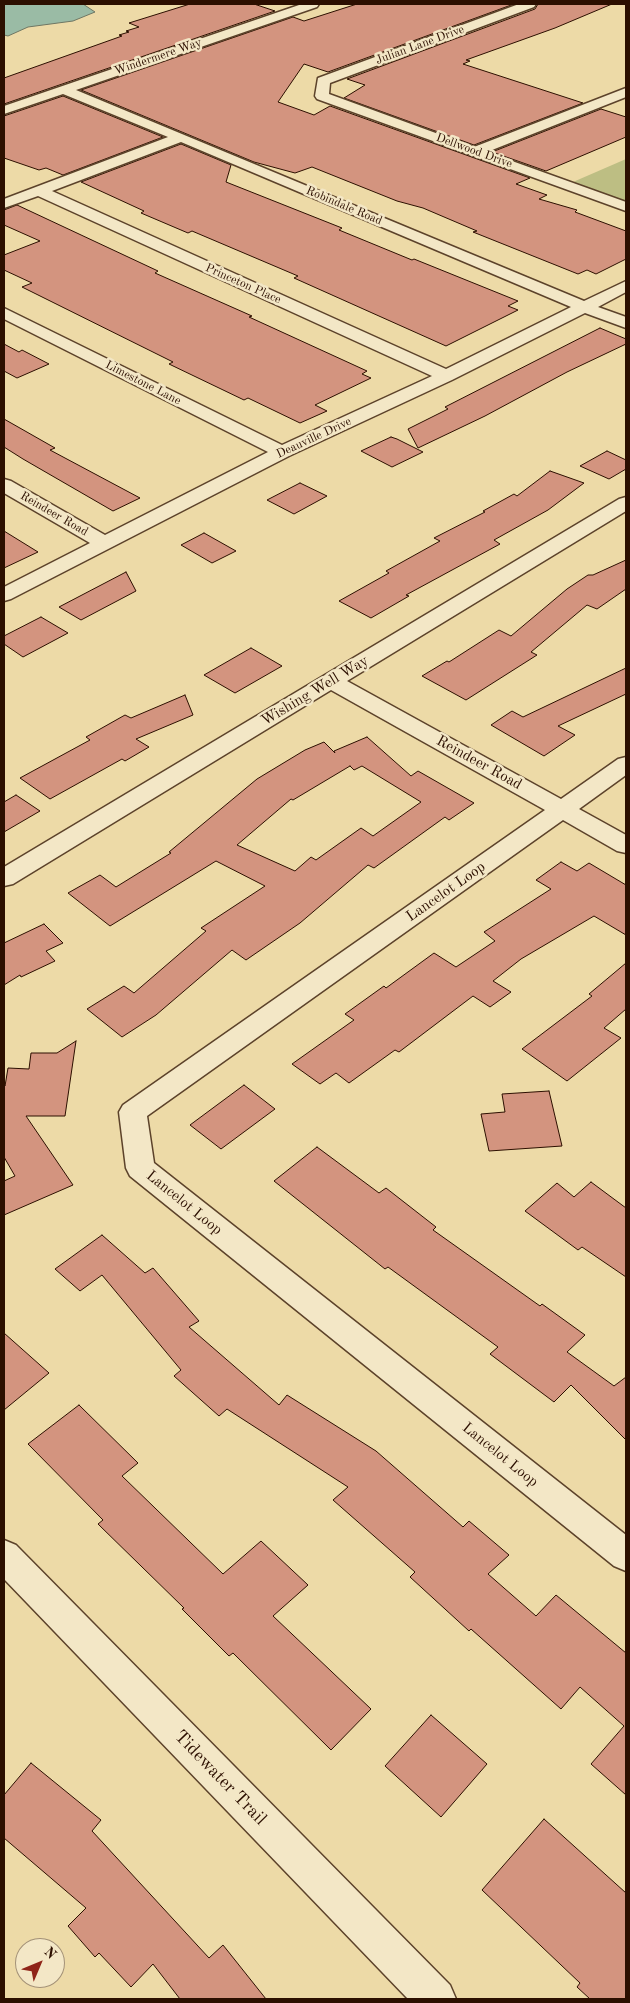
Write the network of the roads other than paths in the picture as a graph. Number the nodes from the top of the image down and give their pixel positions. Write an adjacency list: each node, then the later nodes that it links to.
1 (313, 4): 3 (street, Windermere Way)
2 (530, 4): 5 (street, Julian Lane Drive)
3 (62, 89): 6 (street, Windermere Way); 7 (street, Robindale Road)
4 (626, 92): 8 (street)
5 (322, 96): 8 (street, Dellwood Drive)
6 (4, 110)
7 (181, 137): 9 (street); 13 (street, Robindale Road)
8 (476, 152): 11 (street, Dellwood Drive)
9 (39, 191): 10 (street); 16 (street, Princeton Place)
10 (4, 204)
11 (626, 207)
12 (626, 286): 13 (street, Deauville Drive)
13 (584, 307): 15 (street, Robindale Road); 16 (street, Deauville Drive)
14 (4, 313): 17 (street, Limestone Lane)
15 (626, 323)
16 (446, 376): 17 (street, Deauville Drive)
17 (282, 452): 20 (street, Deauville Drive)
18 (4, 485): 20 (street, Reindeer Road)
19 (626, 503): 22 (street, Wishing Well Way)
20 (104, 543): 21 (street, Deauville Drive)
21 (4, 595)
22 (331, 681): 24 (street, Reindeer Road); 26 (street, Wishing Well Way)
23 (626, 764): 24 (street, Lancelot Loop)
24 (564, 809): 25 (street, Reindeer Road); 27 (street, Lancelot Loop)
25 (626, 845)
26 (4, 878)
27 (626, 1555)
28 (4, 1556): 29 (street, Tidewater Trail)
29 (436, 1999)

